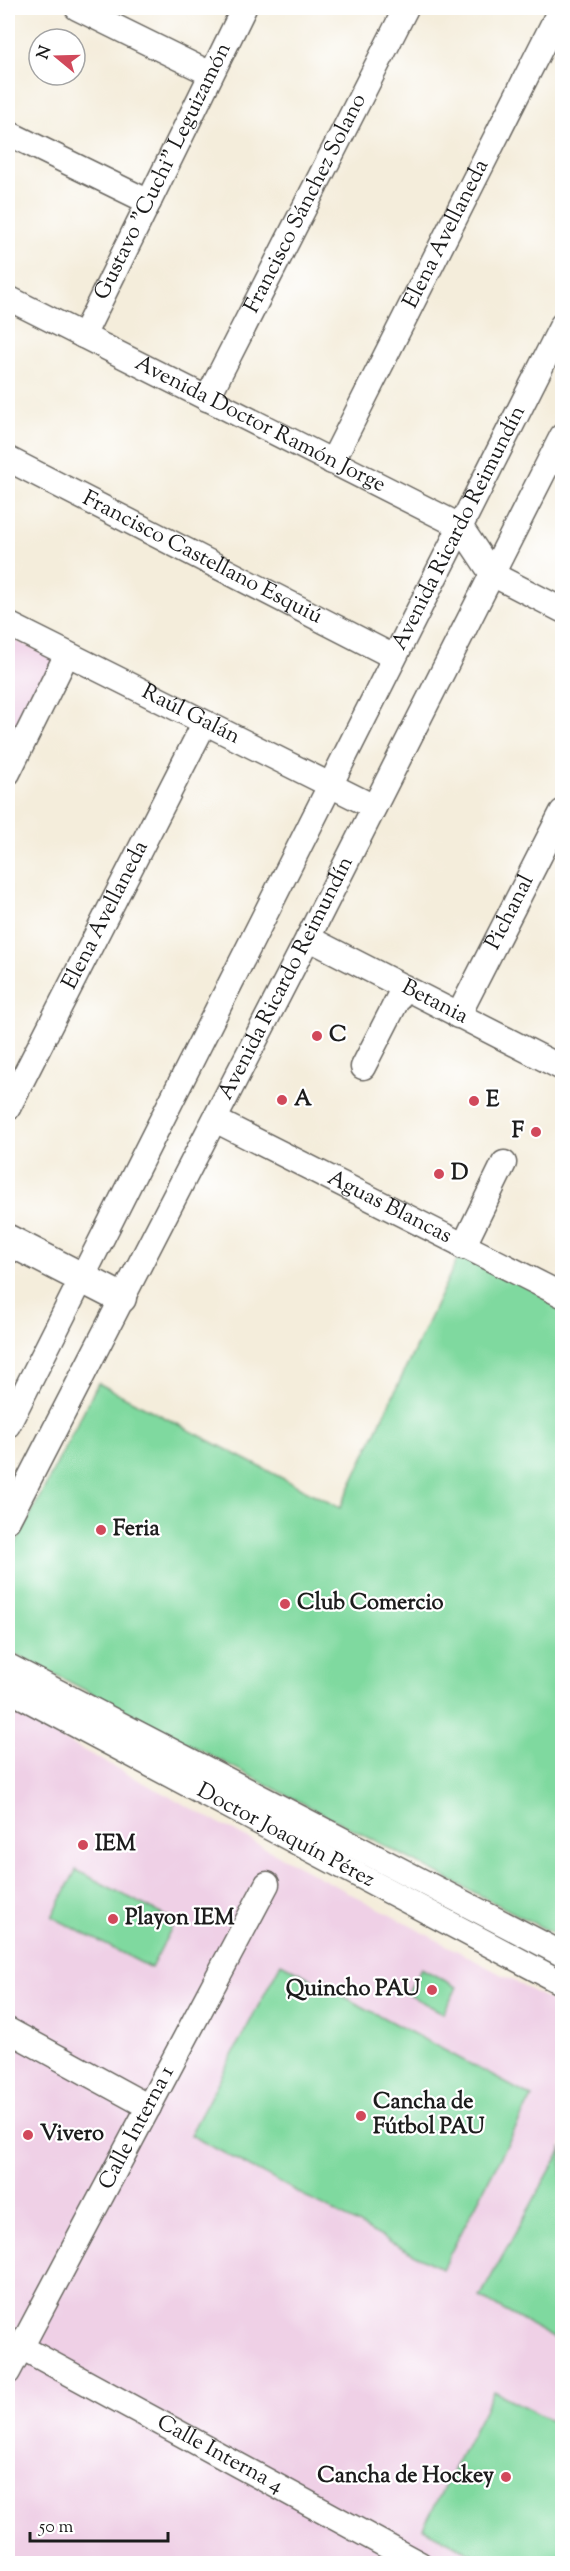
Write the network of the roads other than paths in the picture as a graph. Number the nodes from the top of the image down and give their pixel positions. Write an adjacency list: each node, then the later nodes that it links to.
1 (77, 8): 5 (street)
2 (244, 8): 5 (street, Gustavo "Cuchi" Leguizamón)
3 (406, 8): 11 (street, Francisco Sánchez Solano)
4 (561, 8): 14 (street, Elena Avellaneda)
5 (211, 74): 7 (street, Gustavo "Cuchi" Leguizamón)
6 (8, 134): 7 (street)
7 (149, 202): 10 (street, Gustavo "Cuchi" Leguizamón)
8 (8, 298): 10 (street, Avenida Doctor Ramón Jorge)
9 (562, 325): 15 (street, Avenida Ricardo Reimundín)
10 (83, 336): 11 (street, Avenida Doctor Ramón Jorge)
11 (207, 399): 14 (street, Avenida Doctor Ramón Jorge)
12 (562, 436): 16 (street, Avenida Ricardo Reimundín)
13 (8, 459): 20 (street, Francisco Castellano Esquiú)
14 (332, 462): 15 (street, Avenida Doctor Ramón Jorge)
15 (459, 526): 16 (street, Avenida Doctor Ramón Jorge); 20 (street, Avenida Ricardo Reimundín)
16 (492, 574): 17 (street); 24 (street, Avenida Ricardo Reimundín)
17 (562, 610)
18 (8, 624): 19 (street, Raúl Galán)
19 (67, 654): 21 (street, Raúl Galán); 22 (street)
20 (394, 657): 23 (street, Avenida Ricardo Reimundín)
21 (204, 724): 23 (street, Raúl Galán); 31 (street, Elena Avellaneda)
22 (8, 773)
23 (330, 785): 24 (street, Raúl Galán); 36 (street, Avenida Ricardo Reimundín)
24 (374, 807): 26 (street, Avenida Ricardo Reimundín)
25 (562, 812): 28 (street, Pichanal)
26 (308, 938): 27 (street, Betania); 32 (street, Avenida Ricardo Reimundín)
27 (404, 987): 28 (street, Betania); 29 (street)
28 (458, 1016): 30 (street, Betania)
29 (363, 1067)
30 (562, 1068)
31 (8, 1108)
32 (215, 1120): 35 (street, Aguas Blancas); 38 (street, Avenida Ricardo Reimundín)
33 (504, 1163): 35 (street)
34 (8, 1240): 36 (main road)
35 (464, 1247): 37 (street, Aguas Blancas)
36 (81, 1278): 38 (main road); 39 (street, Avenida Ricardo Reimundín)
37 (562, 1295)
38 (121, 1298): 40 (street, Avenida Ricardo Reimundín)
39 (9, 1418)
40 (8, 1520)
41 (8, 1666): 44 (street, Doctor Joaquín Pérez)
42 (8, 1689): 45 (street, Doctor Joaquín Pérez)
43 (267, 1884): 47 (street, Calle Interna 1)
44 (562, 1954)
45 (562, 1983)
46 (8, 2030): 47 (street)
47 (149, 2106): 48 (street, Calle Interna 1)
48 (21, 2347): 49 (street, Calle Interna 1); 50 (street, Calle Interna 4)
49 (8, 2372)
50 (420, 2564)

